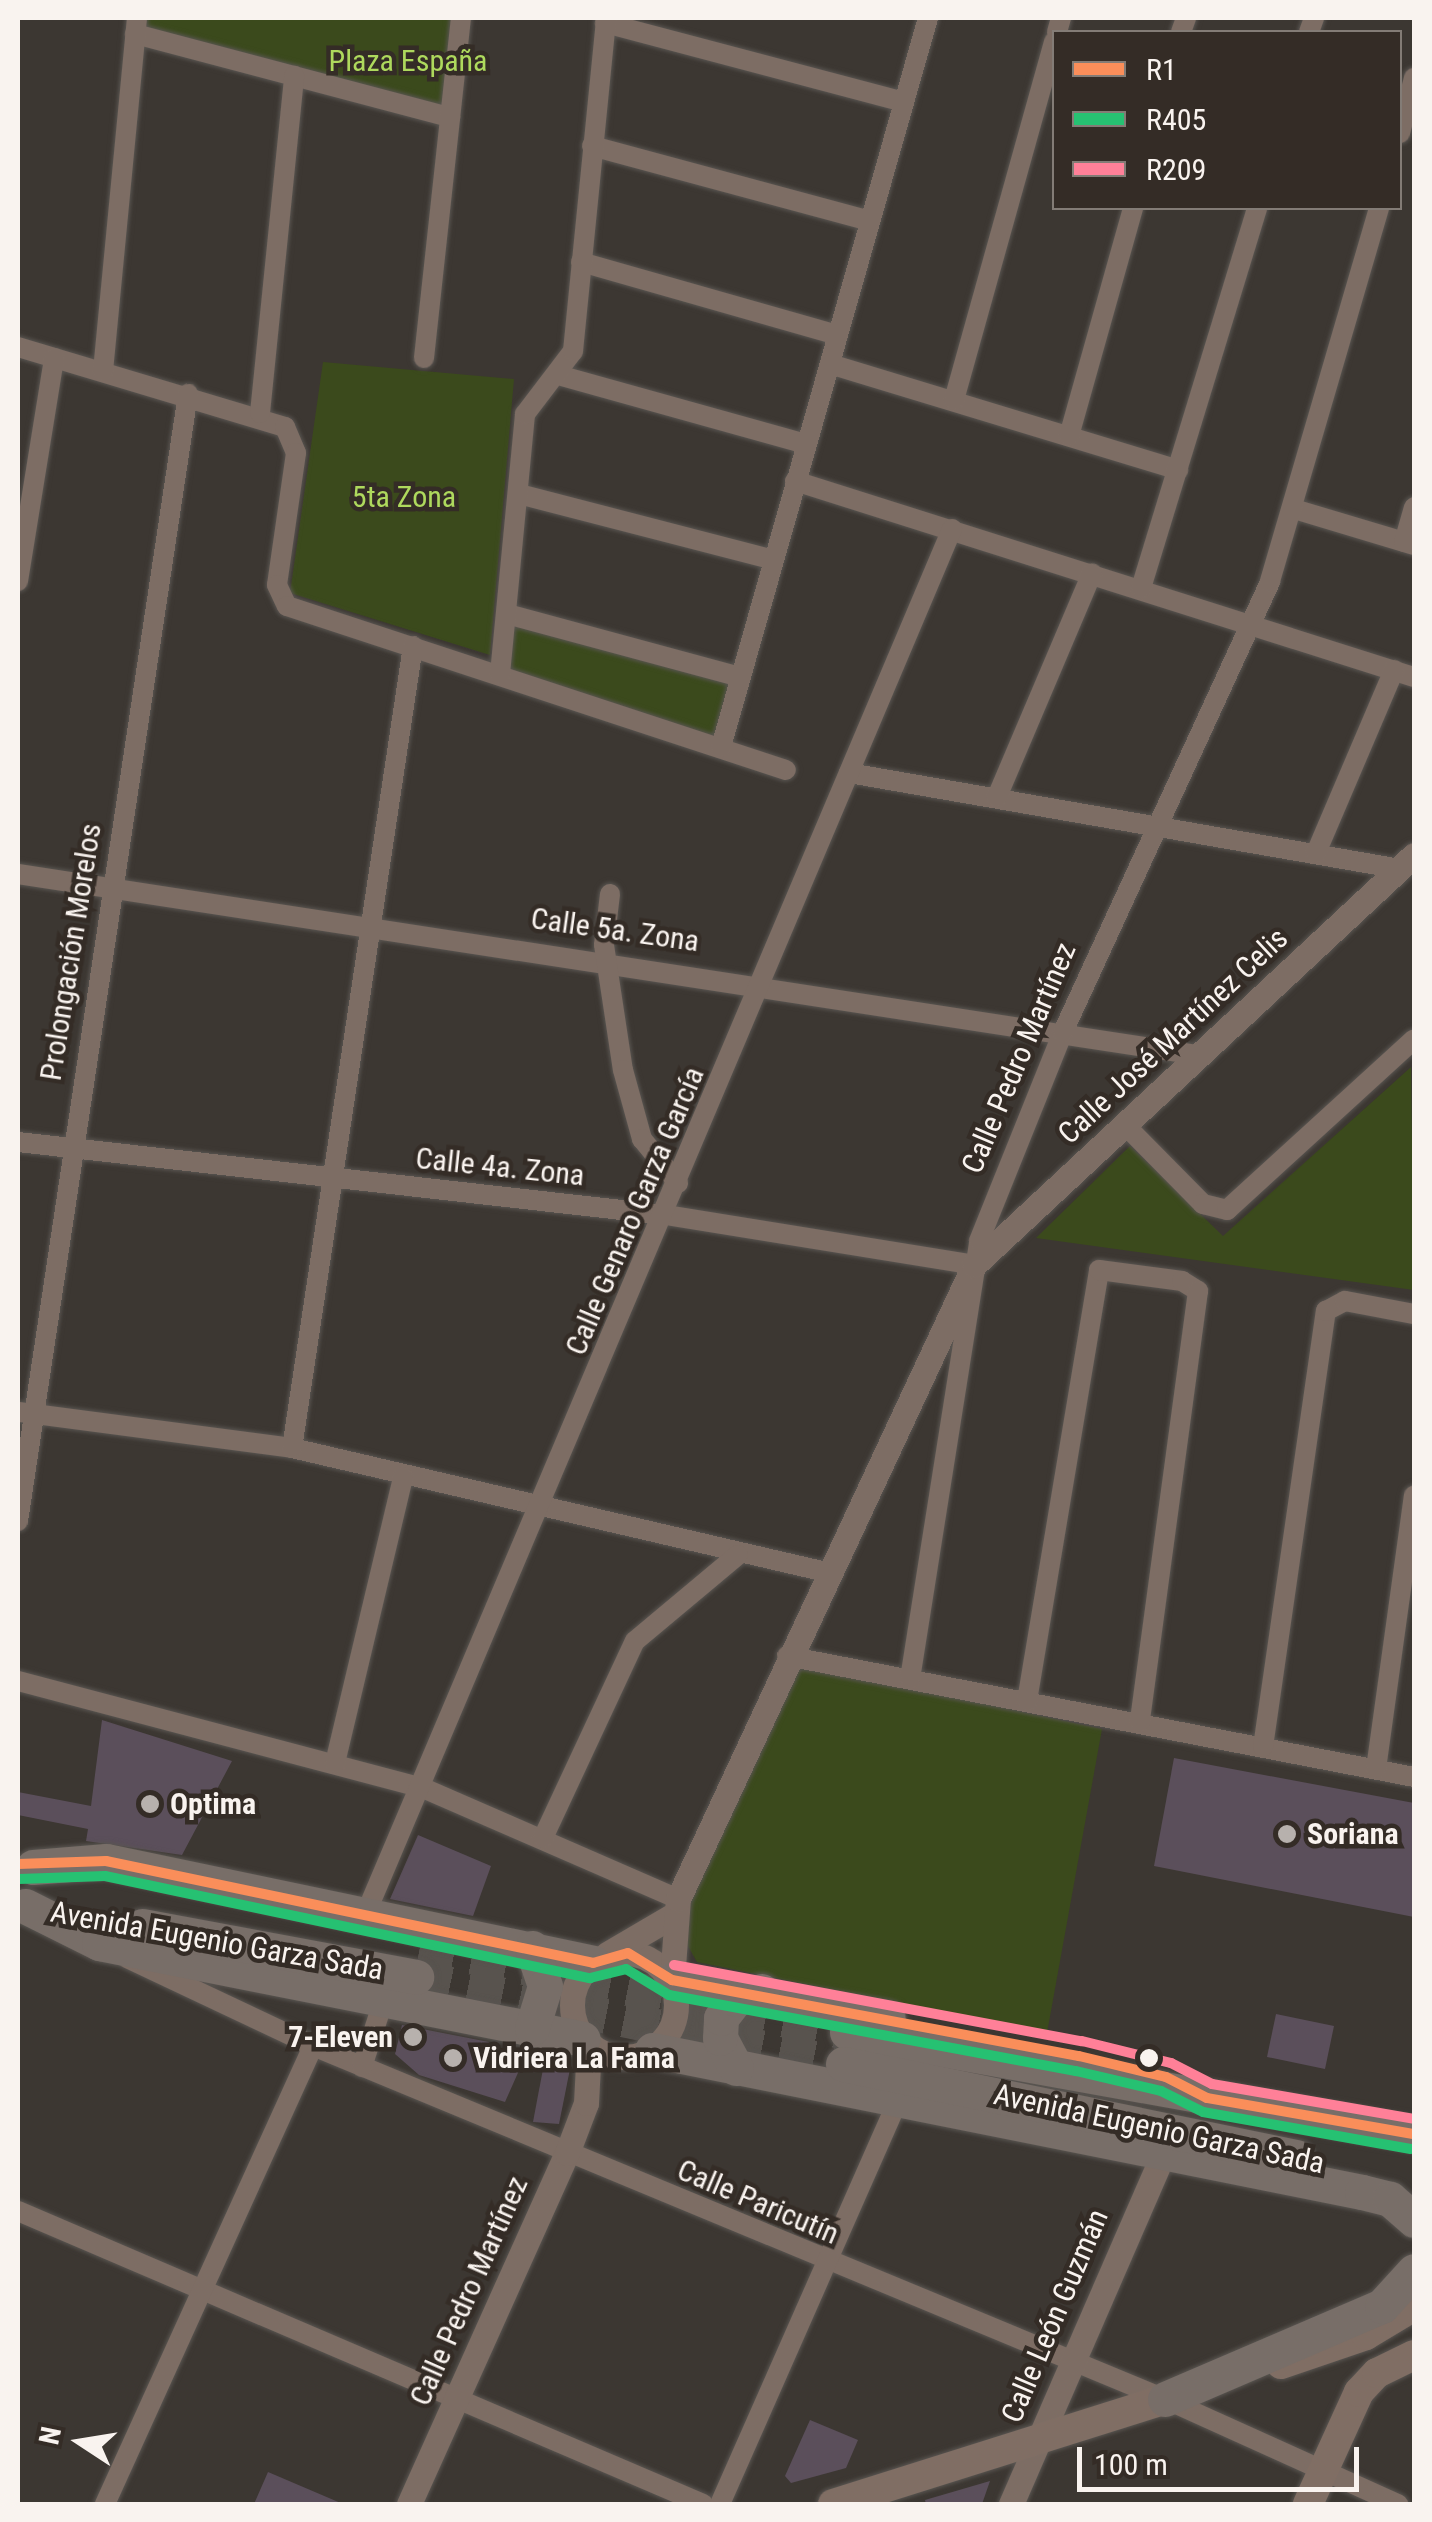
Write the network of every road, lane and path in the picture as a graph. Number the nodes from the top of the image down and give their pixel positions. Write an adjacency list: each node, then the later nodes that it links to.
1 (461, 18): 9 (street)
2 (928, 18): 8 (street)
3 (605, 20): 8 (street); 11 (street)
4 (136, 26): 6 (street); 22 (street)
5 (1052, 49): 25 (street)
6 (294, 76): 9 (street); 26 (street)
7 (1414, 78): 10 (street)
8 (904, 102): 15 (street)
9 (450, 117): 20 (street)
10 (1402, 126)
11 (592, 146): 15 (street); 16 (street)
12 (1132, 210): 27 (street)
13 (1256, 210): 29 (street)
14 (1378, 210): 33 (street, Calle Pedro Martínez)
15 (870, 221): 17 (street)
16 (582, 262): 17 (street); 23 (street)
17 (838, 335): 21 (street)
18 (18, 348): 19 (street)
19 (54, 358): 22 (street); 38 (street)
20 (424, 358)
21 (830, 364): 25 (street); 28 (street)
22 (103, 372): 24 (street)
23 (562, 376): 28 (street); 31 (street)
24 (188, 394): 26 (street); 54 (street, Prolongación Morelos)
25 (954, 400): 27 (street)
26 (260, 414): 42 (street)
27 (1069, 436): 29 (street)
28 (806, 444): 30 (street)
29 (1178, 470): 39 (street)
30 (796, 481): 34 (street); 36 (street)
31 (519, 494): 36 (street); 40 (street)
32 (1414, 507): 35 (street)
33 (1294, 509): 35 (street); 41 (street, Calle Pedro Martínez)
34 (952, 529): 37 (street); 48 (street, Calle Genaro Garza García)
35 (1409, 544)
36 (774, 560): 45 (street)
37 (1092, 573): 39 (street); 49 (street)
38 (18, 582)
39 (1141, 588): 41 (street)
40 (506, 614): 44 (street); 45 (street)
41 (1251, 624): 43 (street); 50 (street, Calle Pedro Martínez)
42 (413, 646): 44 (street); 56 (street)
43 (1404, 673): 51 (street)
44 (500, 674): 46 (street)
45 (741, 676): 46 (street)
46 (720, 747): 47 (street)
47 (786, 770)
48 (849, 773): 49 (street); 58 (street, Calle Genaro Garza García)
49 (998, 797): 50 (street)
50 (1157, 828): 51 (street); 59 (street, Calle Pedro Martínez)
51 (1316, 853): 52 (street)
52 (1407, 862): 61 (street, Calle José Martínez Celis)
53 (18, 874): 54 (street, Calle 5a. Zona)
54 (112, 888): 56 (street, Calle 5a. Zona); 64 (street, Prolongación Morelos)
55 (610, 894): 57 (street)
56 (373, 926): 57 (street, Calle 5a. Zona); 65 (street)
57 (606, 959): 58 (street, Calle 5a. Zona); 66 (street)
58 (762, 982): 59 (street, Calle 5a. Zona); 66 (street, Calle Genaro Garza García)
59 (1063, 1032): 61 (street, Calle 5a. Zona); 68 (street, Calle Pedro Martínez)
60 (1414, 1039): 62 (street)
61 (1202, 1056): 62 (street, Calle José Martínez Celis)
62 (1126, 1126): 68 (street, Calle José Martínez Celis)
63 (18, 1142): 64 (street, Calle 4a. Zona)
64 (68, 1148): 65 (street, Calle 4a. Zona); 70 (street, Prolongación Morelos)
65 (334, 1179): 67 (street, Calle 4a. Zona); 71 (street)
66 (678, 1183): 67 (street, Calle Genaro Garza García)
67 (666, 1215): 68 (street, Calle 4a. Zona); 74 (street, Calle Genaro Garza García)
68 (974, 1265): 77 (street, Calle Pedro Martínez); 79 (street)
69 (1414, 1314): 83 (street)
70 (24, 1413): 71 (street); 75 (street, Prolongación Morelos)
71 (292, 1448): 72 (street)
72 (403, 1478): 74 (street); 84 (street)
73 (1414, 1496): 85 (street)
74 (543, 1510): 76 (street); 87 (street, Calle Genaro Garza García)
75 (18, 1520)
76 (738, 1555): 77 (street); 88 (street)
77 (826, 1572): 78 (street, Calle Pedro Martínez)
78 (787, 1656): 79 (street); 91 (street, Calle Pedro Martínez)
79 (910, 1678): 81 (street)
80 (18, 1681): 84 (street)
81 (1028, 1701): 82 (street); 82 (street)
82 (1140, 1722): 83 (street)
83 (1262, 1747): 85 (street)
84 (335, 1763): 87 (street)
85 (1376, 1769): 86 (street)
86 (1414, 1777)
87 (423, 1788): 88 (street); 92 (street, Calle Genaro Garza García)
88 (543, 1838): 91 (street)
89 (25, 1866): 90 (highway, Avenida Eugenio Garza Sada); 92 (highway)
90 (21, 1905): 93 (highway)
91 (675, 1908): 95 (street); 96 (street, Calle Pedro Martínez)
92 (366, 1913): 94 (highway)
93 (98, 1942): 98 (highway); 101 (street, Calle Paricutín)
94 (532, 1948): 95 (highway); 99 (highway)
95 (598, 1960): 96 (street); 100 (street)
96 (672, 1980): 97 (highway); 102 (street)
97 (762, 1990): 104 (highway); 105 (highway)
98 (384, 1998): 99 (highway); 103 (street)
99 (532, 2028): 100 (highway)
100 (586, 2042): 102 (street); 106 (street, Calle Pedro Martínez)
101 (313, 2046): 103 (street, Calle Paricutín); 119 (street)
102 (637, 2054): 104 (highway); 106 (street, Calle Pedro Martínez)
103 (362, 2067): 110 (street, Calle Paricutín)
104 (736, 2068): 107 (highway)
105 (1207, 2098): 108 (highway, Avenida Eugenio Garza Sada); 109 (highway, Avenida Eugenio Garza Sada)
106 (586, 2102): 110 (street, Calle Pedro Martínez)
107 (897, 2103): 111 (highway); 117 (street)
108 (1410, 2129)
109 (1249, 2146): 111 (highway); 112 (highway, Avenida Eugenio Garza Sada)
110 (567, 2152): 117 (street, Calle Paricutín); 124 (street, Calle Pedro Martínez)
111 (1170, 2157): 113 (highway); 122 (street, Calle León Guzmán)
112 (1310, 2160): 113 (highway); 114 (highway, Avenida Eugenio Garza Sada)
113 (1338, 2187): 116 (highway)
114 (1414, 2189)
115 (18, 2211): 119 (street)
116 (1414, 2220)
117 (827, 2264): 122 (street, Calle Paricutín); 130 (street)
118 (1414, 2271): 123 (highway)
119 (198, 2289): 124 (street); 127 (street)
120 (1411, 2308): 123 (main road)
121 (1414, 2355): 126 (main road)
122 (1070, 2364): 123 (street, Calle Paricutín); 125 (street, Calle León Guzmán)
123 (1165, 2399): 125 (main road); 126 (street, Calle Paricutín)
124 (456, 2400): 128 (street, Calle Pedro Martínez); 129 (street)
125 (1037, 2440): 131 (main road); 132 (street, Calle León Guzmán)
126 (1321, 2472): 133 (main road); 134 (street, Calle Paricutín)
127 (105, 2504)
128 (409, 2504)
129 (703, 2504)
130 (720, 2504)
131 (833, 2504)
132 (1011, 2504)
133 (1308, 2504)
134 (1398, 2504)

